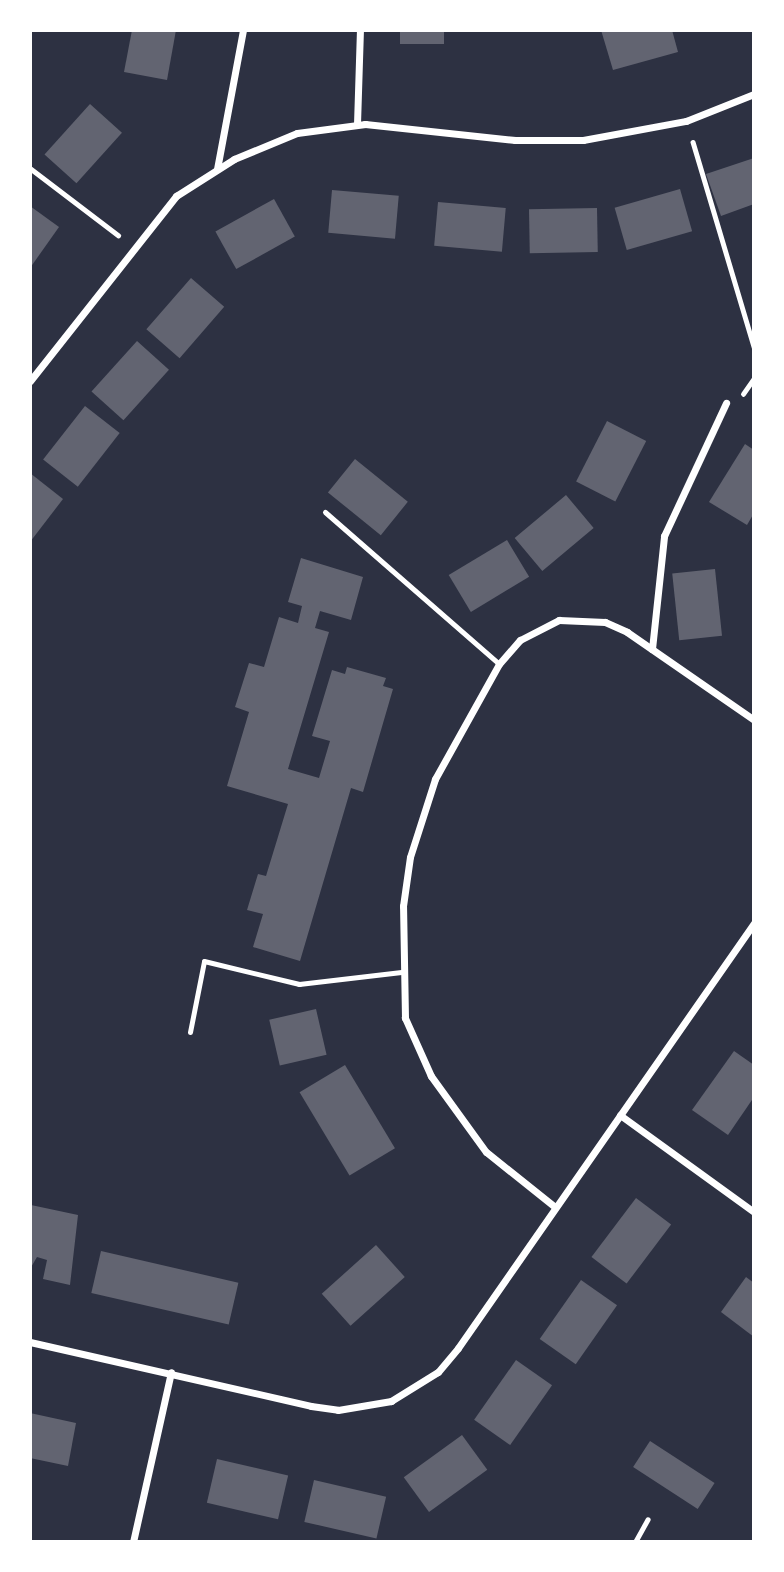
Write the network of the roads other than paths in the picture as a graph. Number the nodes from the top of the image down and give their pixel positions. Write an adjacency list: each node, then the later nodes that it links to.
1 (243, 30): 5 (street)
2 (360, 30): 4 (street)
3 (754, 94): 4 (street)
4 (357, 124): 5 (street)
5 (217, 169): 6 (street)
6 (30, 381)
7 (726, 402): 9 (street)
8 (325, 512): 10 (lane)
9 (652, 649): 10 (street); 11 (street)
10 (499, 664): 13 (street)
11 (754, 720)
12 (754, 923): 15 (street)
13 (401, 972): 14 (lane); 16 (street)
14 (190, 1032)
15 (620, 1115): 16 (street); 17 (street)
16 (555, 1207): 19 (street)
17 (754, 1212)
18 (30, 1342): 19 (street)
19 (171, 1372): 21 (street)
20 (648, 1518): 22 (lane)
21 (133, 1542)
22 (635, 1542)

